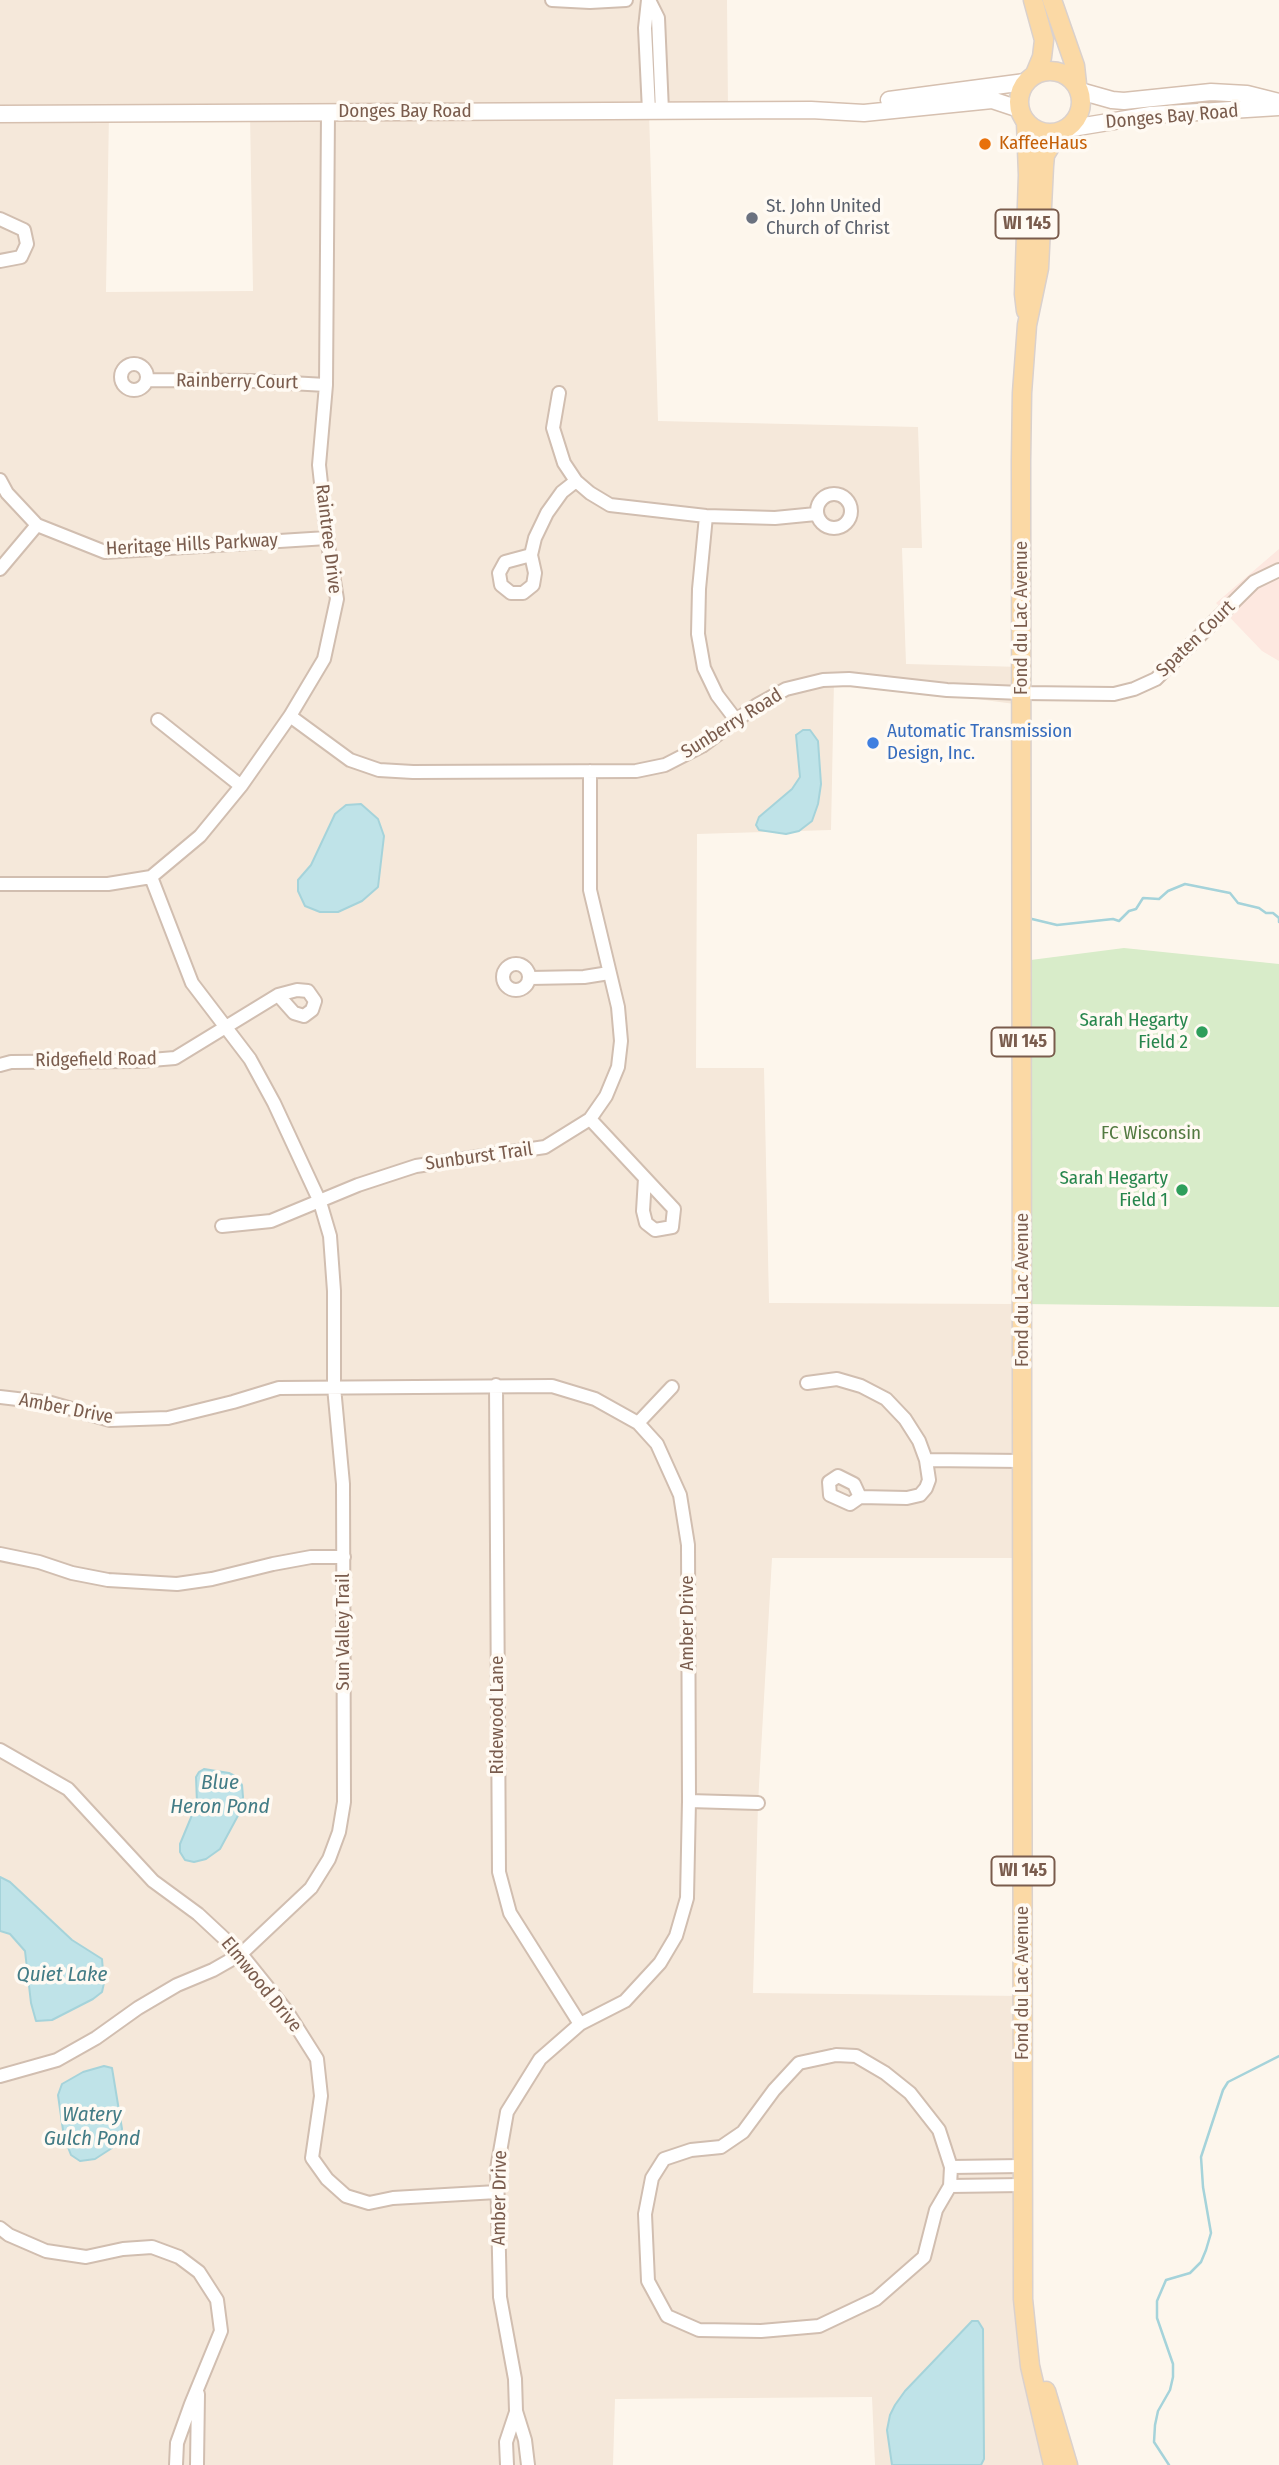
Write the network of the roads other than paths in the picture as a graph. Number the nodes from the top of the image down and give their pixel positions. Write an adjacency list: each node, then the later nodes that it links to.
1 (552, 0): 2 (street)
2 (626, 0)
3 (649, 0): 11 (street)
4 (1033, 0): 6 (main road, WI 145)
5 (1052, 0): 7 (main road, WI 145)
6 (1030, 78): 7 (main road); 10 (street, Donges Bay Road); 14 (main road, WI 145)
7 (1078, 88): 8 (street, Donges Bay Road); 15 (main road, WI 145)
8 (1279, 102)
9 (1279, 107): 15 (street, Donges Bay Road)
10 (811, 110): 11 (street, Donges Bay Road); 14 (street, Donges Bay Road)
11 (655, 111): 12 (street, Donges Bay Road)
12 (328, 112): 13 (street, Donges Bay Road); 20 (street, Raintree Drive)
13 (0, 114)
14 (1023, 116): 15 (main road); 18 (main road, Fond du Lac Avenue / WI 145)
15 (1063, 130): 18 (main road, Fond du Lac Avenue / WI 145)
16 (0, 219): 17 (street)
17 (0, 261)
18 (1027, 325): 31 (main road, Fond du Lac Avenue / WI 145)
19 (147, 380): 20 (street, Rainberry Court)
20 (326, 385): 27 (street, Raintree Drive)
21 (559, 393): 23 (street)
22 (0, 480): 26 (street, Heritage Hills Parkway)
23 (576, 481): 25 (street); 28 (street)
24 (816, 514): 25 (street)
25 (706, 516): 34 (street)
26 (37, 525): 27 (street, Heritage Hills Parkway); 29 (street)
27 (327, 538): 32 (street, Raintree Drive)
28 (531, 555)
29 (0, 569)
30 (1279, 570): 31 (street, Spaten Court)
31 (1022, 693): 34 (street, Sunberry Road); 55 (main road, Fond du Lac Avenue / WI 145)
32 (290, 716): 35 (street, Sunberry Road); 36 (street, Raintree Drive)
33 (158, 720): 36 (street)
34 (737, 720): 35 (street, Sunberry Road)
35 (590, 771): 39 (street, Sunburst Trail)
36 (241, 786): 37 (street, Raintree Drive)
37 (151, 877): 38 (street); 42 (street, Sun Valley Trail)
38 (0, 884)
39 (609, 973): 40 (street); 44 (street, Sunburst Trail)
40 (530, 978)
41 (278, 995): 42 (street, Ridgefield Road)
42 (225, 1027): 43 (street, Ridgefield Road); 46 (street, Sun Valley Trail)
43 (0, 1065)
44 (590, 1119): 45 (street); 46 (street, Sunburst Trail)
45 (645, 1178)
46 (320, 1202): 47 (street, Sunburst Trail); 50 (street, Sun Valley Trail)
47 (222, 1226)
48 (807, 1384): 54 (street)
49 (496, 1385): 50 (street, Amber Drive); 53 (street, Amber Drive); 63 (street, Ridewood Lane)
50 (334, 1387): 52 (street, Amber Drive); 58 (street, Sun Valley Trail)
51 (671, 1387): 53 (street)
52 (0, 1397)
53 (638, 1423): 60 (street, Amber Drive)
54 (926, 1460): 55 (street); 56 (street)
55 (1023, 1461): 65 (main road, Fond du Lac Avenue / WI 145)
56 (860, 1497)
57 (0, 1554): 58 (street)
58 (344, 1558): 62 (street, Sun Valley Trail)
59 (0, 1750): 62 (street, Elmwood Drive)
60 (689, 1801): 61 (street); 63 (street, Amber Drive)
61 (758, 1803)
62 (241, 1954): 64 (street, Sun Valley Trail); 69 (street, Elmwood Drive)
63 (580, 2024): 69 (street, Amber Drive)
64 (0, 2076)
65 (1023, 2166): 66 (street); 67 (main road, Fond du Lac Avenue / WI 145)
66 (951, 2167): 68 (street); 68 (street)
67 (1023, 2185): 68 (street); 71 (main road, Fond du Lac Avenue / WI 145)
68 (950, 2186)
69 (497, 2192): 73 (street, Amber Drive)
70 (0, 2228): 72 (street)
71 (1025, 2254): 74 (main road, Fond du Lac Avenue / WI 145); 79 (main road, Fond du Lac Avenue / WI 145)
72 (198, 2387): 75 (street); 76 (street)
73 (516, 2412): 77 (street, Amber Drive); 78 (street, Amber Drive)
74 (1050, 2462)
75 (176, 2465)
76 (197, 2465)
77 (507, 2465)
78 (528, 2465)
79 (1068, 2465)

